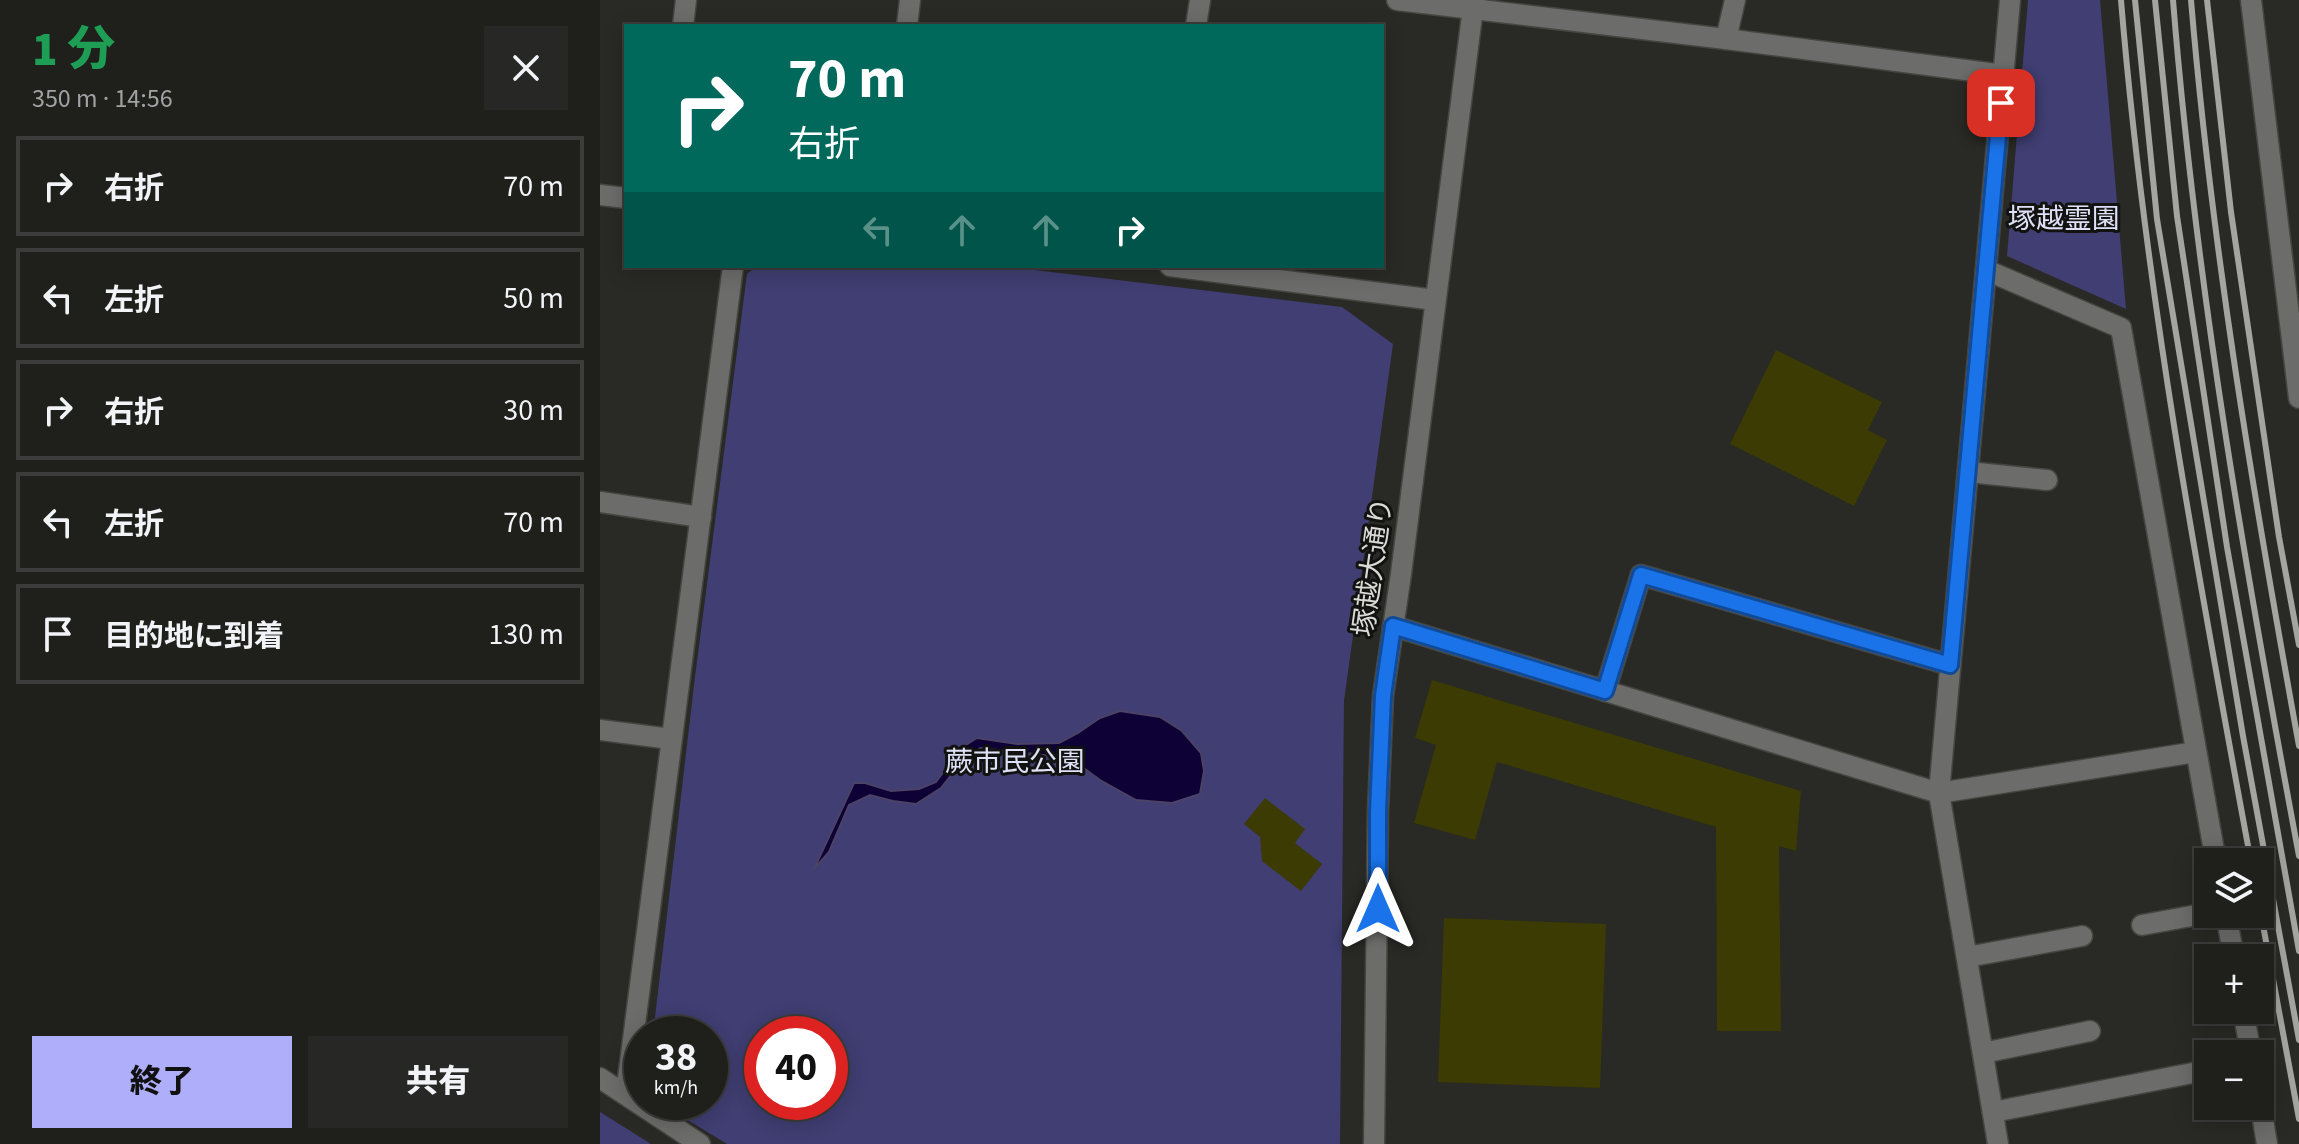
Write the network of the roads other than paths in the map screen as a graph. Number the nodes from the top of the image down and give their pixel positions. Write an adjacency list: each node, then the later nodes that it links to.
1 (686, 0): 9 (street)
2 (910, 0): 10 (street)
3 (1200, 0): 11 (street)
4 (1397, 0): 8 (street)
5 (1735, 0): 12 (street)
6 (2010, 0): 13 (street)
7 (2251, 0): 20 (street)
8 (1473, 5): 12 (street); 19 (street, 塚越大通り)
9 (683, 24)
10 (907, 24)
11 (1196, 24)
12 (1726, 39): 13 (street)
13 (2004, 75): 18 (street)
14 (600, 195): 15 (street)
15 (624, 198)
16 (733, 268): 24 (street)
17 (1186, 268): 19 (street)
18 (1986, 270): 21 (street); 30 (street)
19 (1435, 300): 25 (street, 塚越大通り)
20 (2298, 386)
21 (1968, 472): 22 (street); 26 (street)
22 (2047, 480)
23 (600, 502): 24 (street)
24 (701, 517): 29 (street)
25 (1393, 626): 27 (street); 47 (street, 塚越大通り)
26 (1950, 665): 27 (street); 31 (street)
27 (1605, 691): 31 (street)
28 (600, 730): 29 (street)
29 (671, 739): 37 (street)
30 (2196, 752): 31 (street); 32 (street)
31 (1939, 793): 36 (street)
32 (2213, 848)
33 (2194, 916): 34 (street)
34 (2142, 925)
35 (2082, 936): 36 (street)
36 (1967, 957): 39 (street)
37 (636, 1016)
38 (2090, 1031): 39 (street)
39 (1983, 1053): 43 (street)
40 (2194, 1073): 43 (street)
41 (600, 1078): 42 (street)
42 (624, 1093)
43 (1993, 1112): 48 (street)
44 (664, 1120): 46 (street)
45 (2263, 1120): 49 (street)
46 (700, 1144)
47 (1374, 1144)
48 (1998, 1144)
49 (2267, 1144)

